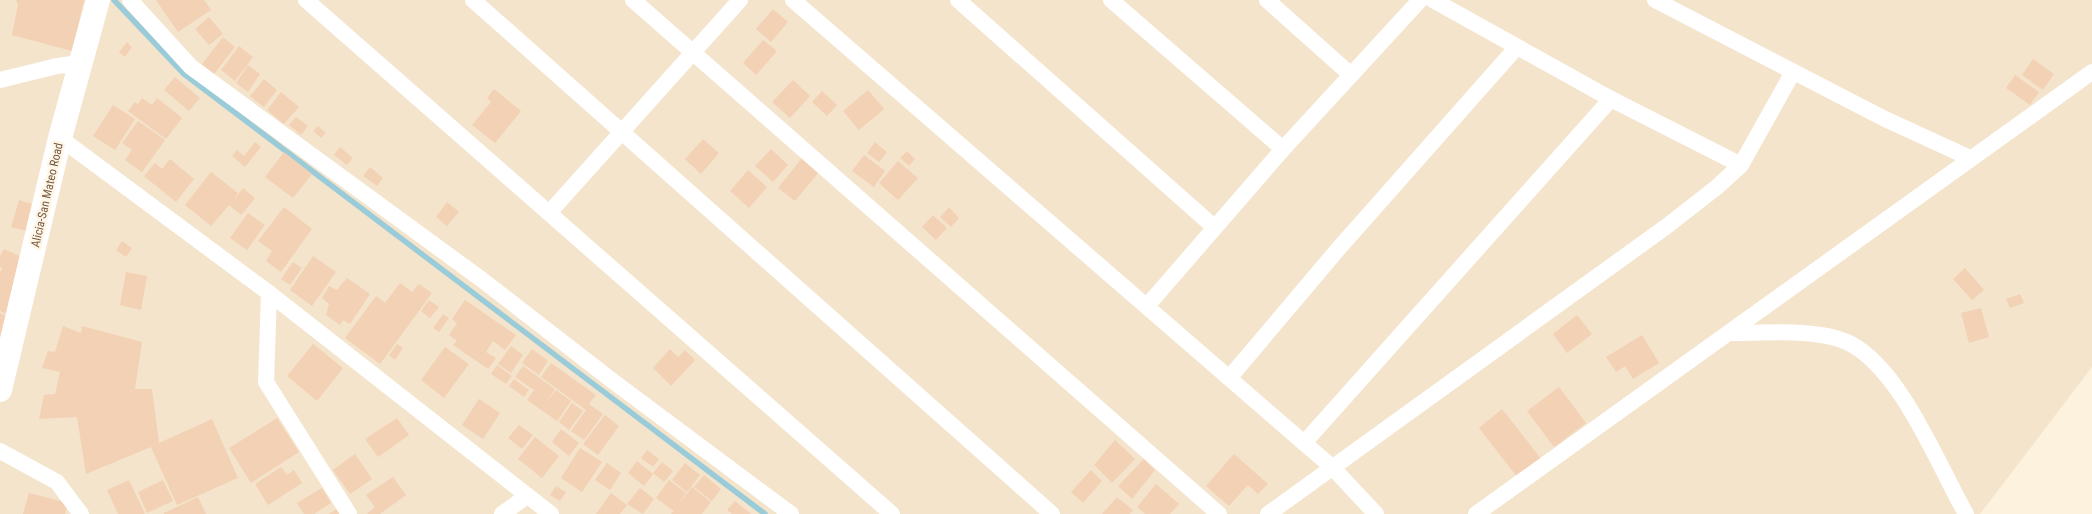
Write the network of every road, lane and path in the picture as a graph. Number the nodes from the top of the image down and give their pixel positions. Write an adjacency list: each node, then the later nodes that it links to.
1 (97, 0): 16 (main road, Alicia-San Mateo Road)
2 (130, 0): 42 (street)
3 (306, 0): 27 (street)
4 (473, 0): 22 (street)
5 (633, 0): 15 (street)
6 (740, 0): 15 (street)
7 (792, 0): 30 (street)
8 (958, 0): 28 (street)
9 (1112, 0): 24 (street)
10 (1267, 0): 19 (street)
11 (1420, 0): 19 (street)
12 (1433, 0): 14 (street)
13 (1655, 0): 17 (street)
14 (1517, 47): 21 (street); 32 (street)
15 (693, 54): 22 (street); 45 (street)
16 (80, 63): 20 (street); 23 (main road, Alicia-San Mateo Road)
17 (1793, 72): 25 (street); 26 (street)
18 (2092, 72): 25 (street)
19 (1351, 75): 24 (street)
20 (0, 80)
21 (1611, 99): 26 (street); 34 (street)
22 (622, 132): 27 (street); 44 (street)
23 (60, 138): 29 (street); 33 (main road, Alicia-San Mateo Road)
24 (1283, 149): 28 (street)
25 (1970, 158): 31 (street)
26 (1741, 164): 36 (street)
27 (549, 213): 43 (street)
28 (1214, 227): 30 (street)
29 (269, 294): 37 (street); 39 (street)
30 (1147, 306): 32 (street)
31 (1729, 333): 48 (street); 49 (street)
32 (1230, 377): 34 (street)
33 (0, 390)
34 (1304, 443): 36 (street)
35 (0, 451): 38 (street)
36 (1332, 467): 46 (street); 47 (street)
37 (527, 496): 40 (street); 41 (street)
38 (81, 514)
39 (349, 514)
40 (502, 514)
41 (551, 514)
42 (791, 514)
43 (892, 514)
44 (1052, 514)
45 (1219, 514)
46 (1268, 514)
47 (1376, 514)
48 (1476, 514)
49 (1966, 514)

